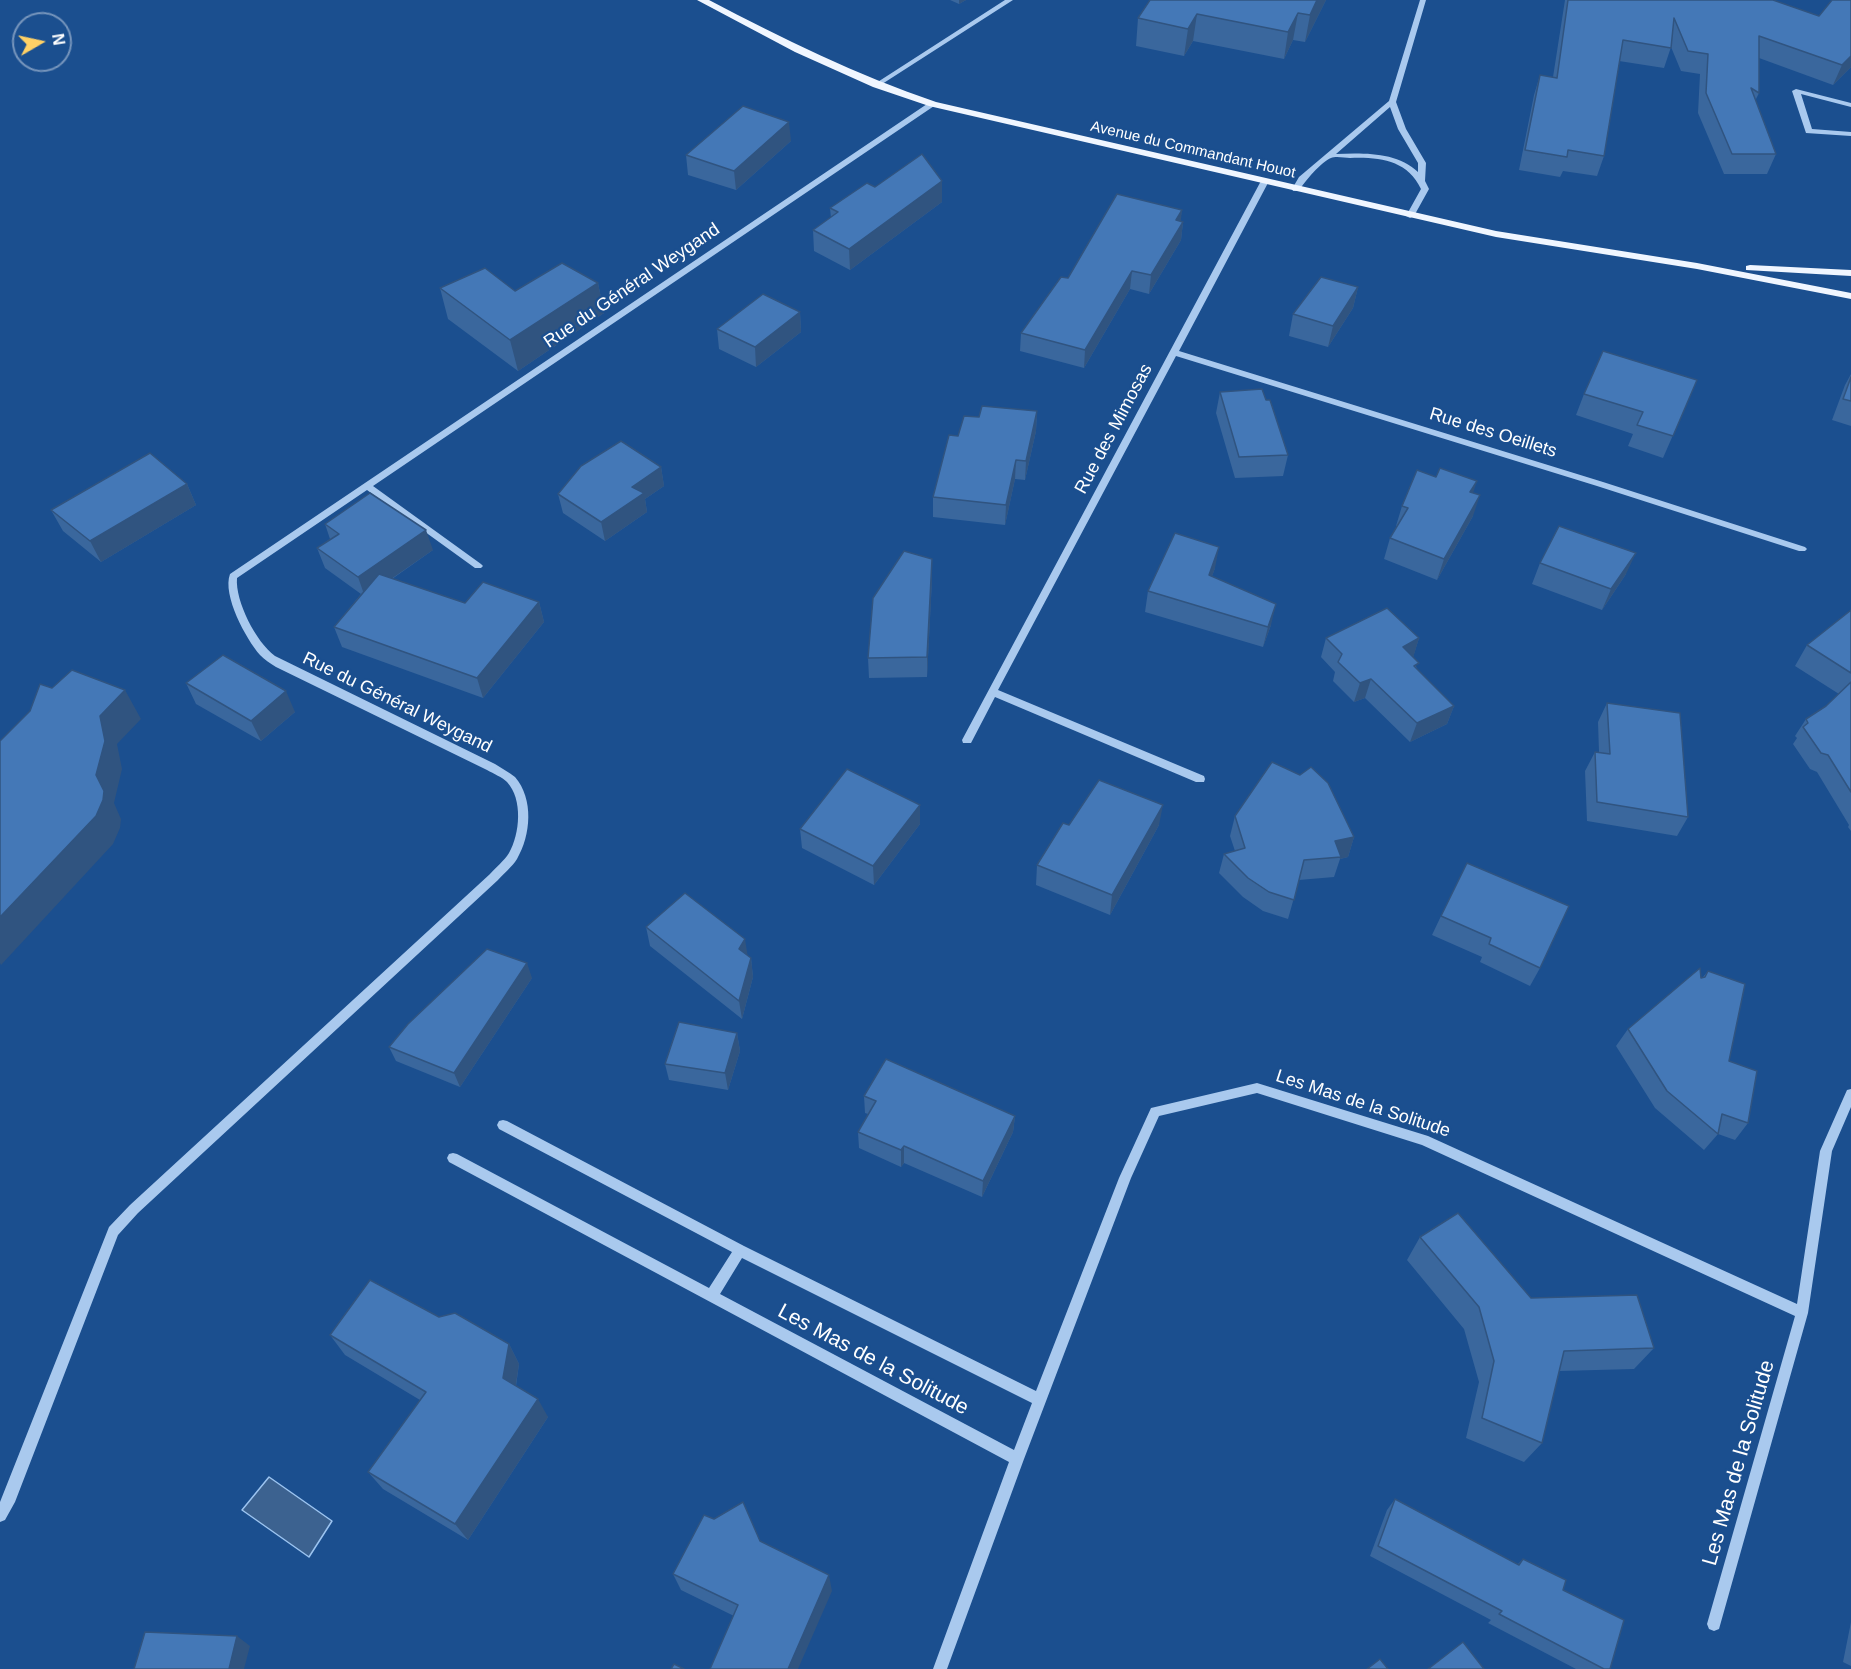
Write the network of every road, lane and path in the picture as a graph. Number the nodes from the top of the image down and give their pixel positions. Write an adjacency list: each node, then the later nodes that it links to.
1 (702, 0): 4 (main road, Avenue du Commandant Houot)
2 (1010, 0): 4 (street)
3 (1423, 0): 5 (street)
4 (877, 85): 6 (main road, Avenue du Commandant Houot)
5 (1392, 102): 9 (street); 10 (street)
6 (933, 104): 11 (main road, Avenue du Commandant Houot); 18 (street, Rue du Général Weygand)
7 (1851, 105): 8 (street)
8 (1851, 134)
9 (1328, 156): 10 (street); 12 (street)
10 (1422, 180): 13 (street)
11 (1265, 181): 12 (main road, Avenue du Commandant Houot); 17 (street, Rue des Mimosas)
12 (1296, 189): 13 (main road, Avenue du Commandant Houot)
13 (1410, 216): 14 (main road, Avenue du Commandant Houot)
14 (1696, 266): 15 (main road, Avenue du Commandant Houot); 16 (main road, Avenue du Commandant Houot)
15 (1851, 273)
16 (1851, 296)
17 (1173, 352): 19 (street, Rue des Oeillets); 21 (street, Rue des Mimosas)
18 (366, 485): 20 (street); 32 (street, Rue du Général Weygand)
19 (1802, 549)
20 (478, 566)
21 (993, 692): 22 (street, Rue des Mimosas); 23 (street)
22 (967, 740)
23 (1200, 779)
24 (1851, 1095): 29 (street, Les Mas de la Solitude)
25 (503, 1125): 27 (street, Les Mas de la Solitude)
26 (453, 1158): 28 (street, Les Mas de la Solitude)
27 (740, 1250): 28 (street); 30 (street, Les Mas de la Solitude)
28 (711, 1296): 31 (street, Les Mas de la Solitude)
29 (1802, 1313): 30 (street, Les Mas de la Solitude); 33 (street, Les Mas de la Solitude)
30 (1040, 1400): 31 (street, Les Mas de la Solitude)
31 (1017, 1459): 34 (street, Les Mas de la Solitude)
32 (0, 1515)
33 (1714, 1624)
34 (940, 1669)

